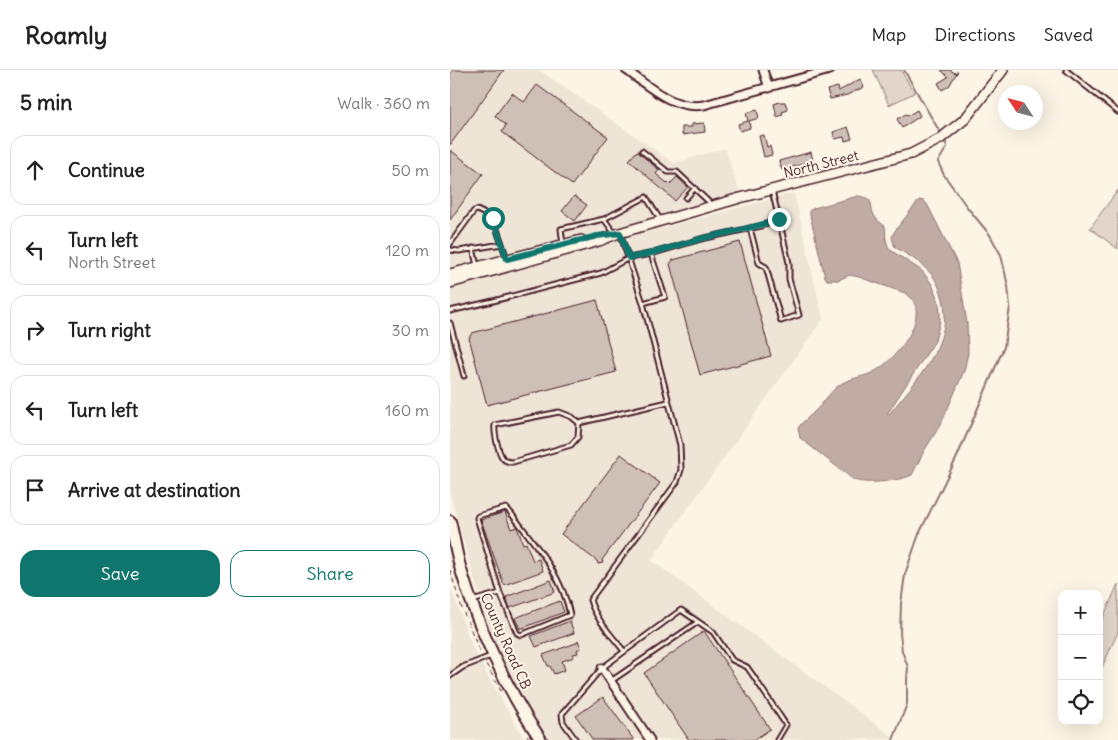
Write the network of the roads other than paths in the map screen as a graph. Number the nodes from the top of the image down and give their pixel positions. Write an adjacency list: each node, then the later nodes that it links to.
1 (626, 70): 6 (street)
2 (763, 70): 6 (street)
3 (830, 70): 6 (street)
4 (1002, 70): 10 (street, North Street)
5 (1066, 70): 7 (lane)
6 (769, 88)
7 (1118, 112)
8 (642, 151): 9 (lane)
9 (695, 188): 11 (lane); 12 (lane)
10 (772, 190): 12 (street, North Street); 14 (lane)
11 (686, 198)
12 (712, 206): 15 (street, North Street)
13 (604, 219): 15 (lane); 17 (lane); 20 (lane)
14 (779, 219): 16 (lane); 16 (lane)
15 (661, 221): 17 (street, North Street)
16 (750, 228): 23 (lane)
17 (618, 233): 20 (street, North Street); 24 (lane); 28 (street, North Street)
18 (450, 244): 19 (lane)
19 (502, 244): 21 (lane); 25 (lane)
20 (563, 245): 25 (street, North Street)
21 (473, 248): 22 (lane); 26 (lane)
22 (450, 250)
23 (651, 254): 24 (lane); 29 (lane)
24 (629, 258): 29 (lane); 30 (lane)
25 (507, 259): 26 (street, North Street)
26 (477, 267): 27 (street, North Street)
27 (450, 274)
28 (450, 283)
29 (643, 304): 33 (lane)
30 (450, 310)
31 (450, 323): 32 (lane)
32 (464, 376)
33 (668, 402): 34 (lane); 40 (lane)
34 (579, 423): 34 (lane)
35 (450, 521): 36 (main road, County Road CB)
36 (452, 545): 38 (main road, County Road CB)
37 (500, 593): 37 (lane); 38 (lane)
38 (472, 601): 41 (main road, County Road CB)
39 (698, 622): 40 (lane); 44 (lane); 48 (lane)
40 (624, 650): 42 (lane)
41 (494, 655): 43 (lane); 45 (main road, County Road CB)
42 (602, 668): 44 (street); 46 (lane)
43 (450, 676)
44 (610, 682): 47 (street)
45 (541, 740)
46 (576, 740)
47 (650, 740)
48 (776, 740)

